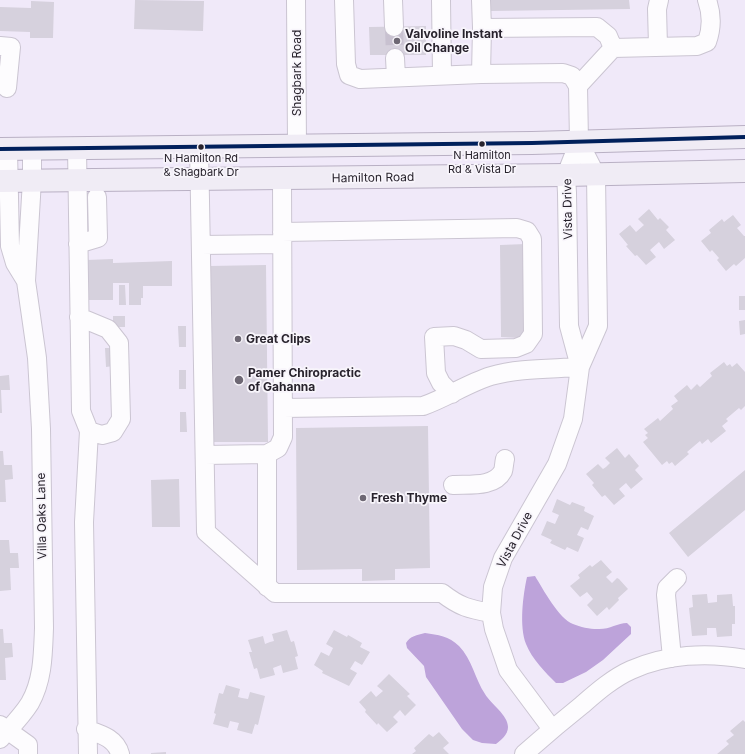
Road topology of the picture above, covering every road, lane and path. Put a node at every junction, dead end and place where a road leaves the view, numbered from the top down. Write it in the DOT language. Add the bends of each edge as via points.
graph roads {
  1 [pos="296,0"];
  2 [pos="344,0"];
  3 [pos="393,0"];
  4 [pos="441,0"];
  5 [pos="481,0"];
  6 [pos="659,0"];
  7 [pos="707,0"];
  8 [pos="394,27"];
  9 [pos="482,28"];
  10 [pos="0,46"];
  11 [pos="658,46"];
  12 [pos="613,48"];
  13 [pos="395,58"];
  14 [pos="481,74"];
  15 [pos="442,75"];
  16 [pos="396,77"];
  17 [pos="578,86"];
  18 [pos="7,88"];
  19 [pos="745,137"];
  20 [pos="579,142"];
  21 [pos="297,145"];
  22 [pos="199,146"];
  23 [pos="32,148"];
  24 [pos="77,148"];
  25 [pos="4,149"];
  26 [pos="745,171"];
  27 [pos="566,175"];
  28 [pos="596,175"];
  29 [pos="199,179"];
  30 [pos="282,179"];
  31 [pos="32,180"];
  32 [pos="4,181"];
  33 [pos="77,181"];
  34 [pos="97,198"];
  35 [pos="282,238"];
  36 [pos="78,244"];
  37 [pos="201,245"];
  38 [pos="26,281"];
  39 [pos="79,317"];
  40 [pos="580,367"];
  41 [pos="452,394"];
  42 [pos="283,408"];
  43 [pos="89,431"];
  44 [pos="267,454"];
  45 [pos="205,455"];
  46 [pos="505,459"];
  47 [pos="453,485"];
  48 [pos="677,578"];
  49 [pos="268,587"];
  50 [pos="491,613"];
  51 [pos="672,658"];
  52 [pos="745,659"];
  53 [pos="552,728"];
  54 [pos="86,729"];
  55 [pos="3,732"];
  56 [pos="28,754"];
  57 [pos="88,754"];
  58 [pos="120,754"];
  59 [pos="524,754"];
  1 -- 21 [label="street, Shagbark Road"];
  2 -- 16 [label="street" via="346,64 349,75 360,79"];
  3 -- 8 [label="street"];
  4 -- 15 [label="street"];
  5 -- 9 [label="street"];
  6 -- 11 [label="street"];
  7 -- 11 [label="street" via="711,32 707,42 697,46"];
  9 -- 12 [label="street" via="597,26 608,36"];
  9 -- 14 [label="street"];
  10 -- 18 [label="street" via="11,47"];
  11 -- 12 [label="street"];
  12 -- 17 [label="street"];
  13 -- 16 [label="street"];
  14 -- 15 [label="street"];
  14 -- 17 [label="street" via="563,73 572,76"];
  15 -- 16 [label="street"];
  17 -- 20 [label="street"];
  19 -- 20 [label="main road"];
  20 -- 21 [label="main road"];
  20 -- 27 [label="street, Vista Drive"];
  20 -- 28 [label="street, Vista Drive"];
  21 -- 22 [label="main road"];
  22 -- 24 [label="main road"];
  22 -- 29 [label="street"];
  23 -- 24 [label="main road"];
  23 -- 25 [label="main road"];
  23 -- 31 [label="street, Villa Oaks Lane"];
  24 -- 33 [label="street"];
  25 -- 32 [label="street, Villa Oaks Lane"];
  26 -- 28 [label="main road, Hamilton Road"];
  27 -- 28 [label="main road, Hamilton Road"];
  27 -- 30 [label="main road, Hamilton Road"];
  27 -- 40 [label="street, Vista Drive" via="569,326"];
  28 -- 40 [label="street, Vista Drive" via="598,326"];
  29 -- 30 [label="main road, Hamilton Road"];
  29 -- 33 [label="main road, Hamilton Road"];
  29 -- 37 [label="street"];
  30 -- 35 [label="street"];
  31 -- 32 [label="main road, Hamilton Road"];
  31 -- 33 [label="main road, Hamilton Road"];
  31 -- 38 [label="street, Villa Oaks Lane"];
  32 -- 38 [label="street, Villa Oaks Lane" via="10,246 15,263"];
  33 -- 36 [label="street"];
  34 -- 36 [label="street" via="98,238"];
  35 -- 37 [label="street"];
  35 -- 41 [label="street" via="517,228 527,231 532,239 533,334 526,344 516,348 481,349 454,336 434,337 436,373 441,383"];
  35 -- 42 [label="street"];
  36 -- 39 [label="street"];
  37 -- 45 [label="street"];
  38 -- 55 [label="street, Villa Oaks Lane" via="37,358 41,429 43,658 39,683 29,704"];
  39 -- 43 [label="street" via="81,411"];
  39 -- 43 [label="street" via="108,329 119,343 121,419 112,432 102,435"];
  40 -- 41 [label="street" via="491,376"];
  40 -- 50 [label="street, Vista Drive" via="573,419 557,464 503,558 493,587"];
  41 -- 42 [label="street" via="423,406"];
  42 -- 44 [label="street" via="283,437 278,448"];
  43 -- 54 [label="street" via="84,522"];
  44 -- 45 [label="street"];
  44 -- 49 [label="street"];
  45 -- 49 [label="street" via="206,532"];
  46 -- 47 [label="street" via="503,471 496,480 482,484"];
  48 -- 51 [label="street" via="667,588 666,596"];
  49 -- 50 [label="street" via="275,593 442,593 455,604"];
  50 -- 53 [label="street, Vista Drive" via="508,670"];
  51 -- 52 [label="street" via="716,655"];
  51 -- 53 [label="street" via="631,670"];
  53 -- 59 [label="street"];
  54 -- 57 [label="street"];
  54 -- 58 [label="street" via="113,741"];
  55 -- 56 [label="street" via="28,745"];
}
